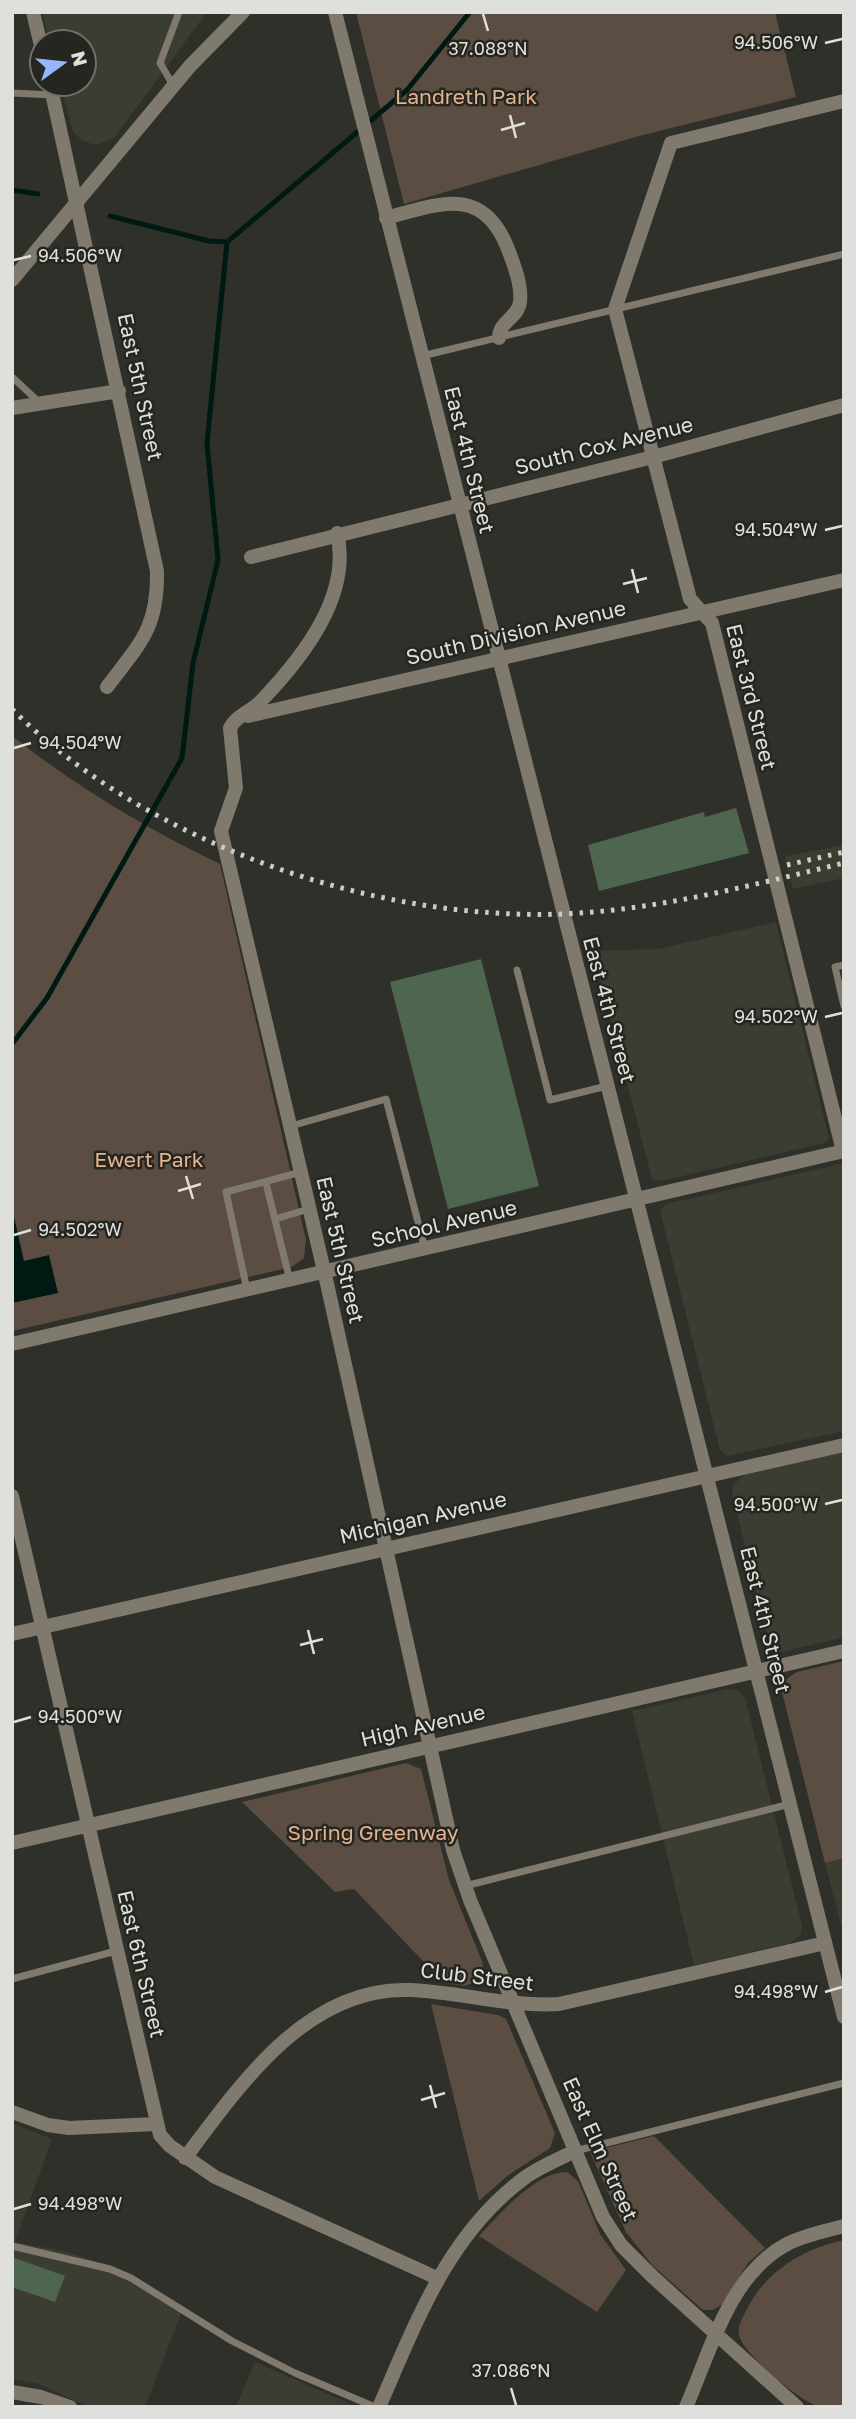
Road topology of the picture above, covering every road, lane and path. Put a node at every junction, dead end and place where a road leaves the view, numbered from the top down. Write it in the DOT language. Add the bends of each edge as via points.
graph roads {
  1 [pos="180,12"];
  2 [pos="243,12"];
  3 [pos="335,12"];
  4 [pos="174,85"];
  5 [pos="53,98"];
  6 [pos="844,101"];
  7 [pos="78,203"];
  8 [pos="386,218"];
  9 [pos="844,254"];
  10 [pos="12,280"];
  11 [pos="615,309"];
  12 [pos="499,338"];
  13 [pos="421,356"];
  14 [pos="12,377"];
  15 [pos="119,391"];
  16 [pos="40,404"];
  17 [pos="844,405"];
  18 [pos="12,408"];
  19 [pos="653,457"];
  20 [pos="458,503"];
  21 [pos="337,533"];
  22 [pos="251,557"];
  23 [pos="844,580"];
  24 [pos="703,612"];
  25 [pos="499,659"];
  26 [pos="107,687"];
  27 [pos="238,718"];
  28 [pos="844,965"];
  29 [pos="517,970"];
  30 [pos="844,1006"];
  31 [pos="607,1086"];
  32 [pos="839,1116"];
  33 [pos="290,1126"];
  34 [pos="843,1151"];
  35 [pos="301,1172"];
  36 [pos="266,1183"];
  37 [pos="637,1200"];
  38 [pos="309,1209"];
  39 [pos="275,1219"];
  40 [pos="425,1249"];
  41 [pos="325,1273"];
  42 [pos="290,1280"];
  43 [pos="247,1292"];
  44 [pos="12,1344"];
  45 [pos="844,1445"];
  46 [pos="706,1474"];
  47 [pos="12,1496"];
  48 [pos="387,1548"];
  49 [pos="43,1627"];
  50 [pos="12,1634"];
  51 [pos="844,1651"];
  52 [pos="756,1671"];
  53 [pos="431,1746"];
  54 [pos="790,1804"];
  55 [pos="87,1825"];
  56 [pos="12,1843"];
  57 [pos="465,1886"];
  58 [pos="825,1944"];
  59 [pos="116,1951"];
  60 [pos="12,1979"];
  61 [pos="514,2004"];
  62 [pos="844,2017"];
  63 [pos="844,2083"];
  64 [pos="12,2112"];
  65 [pos="156,2124"];
  66 [pos="575,2151"];
  67 [pos="185,2158"];
  68 [pos="844,2226"];
  69 [pos="12,2246"];
  70 [pos="437,2278"];
  71 [pos="718,2334"];
  72 [pos="12,2392"];
  73 [pos="70,2407"];
  74 [pos="377,2407"];
  75 [pos="686,2407"];
  76 [pos="797,2407"];
  1 -- 4 [label="lane" via="160,63"];
  2 -- 4 [label="street"];
  3 -- 8 [label="street, East 4th Street"];
  4 -- 7 [label="street"];
  5 -- 7 [label="street, East 5th Street"];
  6 -- 11 [label="street" via="671,142"];
  7 -- 10 [label="street"];
  7 -- 15 [label="street, East 5th Street"];
  8 -- 12 [label="street" via="459,203 481,209 491,218 511,257 519,293 517,309 501,326"];
  8 -- 13 [label="street, East 4th Street"];
  9 -- 11 [label="lane"];
  11 -- 12 [label="lane"];
  11 -- 19 [label="street, East 3rd Street"];
  12 -- 13 [label="lane"];
  13 -- 20 [label="street, East 4th Street"];
  14 -- 16 [label="lane"];
  15 -- 16 [label="street"];
  15 -- 26 [label="street, East 5th Street" via="153,546 158,597 151,626"];
  16 -- 18 [label="street"];
  17 -- 19 [label="street, South Cox Avenue"];
  19 -- 20 [label="street, South Cox Avenue"];
  19 -- 24 [label="street, East 3rd Street" via="690,599"];
  20 -- 21 [label="street, South Cox Avenue"];
  20 -- 25 [label="street, East 4th Street"];
  21 -- 22 [label="street, South Cox Avenue"];
  21 -- 27 [label="street" via="341,573 331,602 269,692"];
  23 -- 24 [label="street, South Division Avenue"];
  24 -- 25 [label="street, South Division Avenue"];
  24 -- 32 [label="street, East 3rd Street" via="712,623"];
  25 -- 27 [label="street, South Division Avenue"];
  25 -- 31 [label="street, East 4th Street"];
  27 -- 33 [label="street, East 5th Street" via="229,732 236,792 223,819 222,840"];
  28 -- 30 [label="lane" via="835,967"];
  29 -- 31 [label="lane" via="550,1100"];
  31 -- 37 [label="street, East 4th Street"];
  32 -- 34 [label="street, East 3rd Street"];
  33 -- 35 [label="street, East 5th Street"];
  33 -- 40 [label="lane" via="386,1099"];
  34 -- 37 [label="street, School Avenue"];
  35 -- 36 [label="lane"];
  35 -- 38 [label="street, East 5th Street"];
  36 -- 39 [label="lane"];
  36 -- 43 [label="lane" via="226,1192"];
  37 -- 40 [label="street, School Avenue"];
  37 -- 46 [label="street, East 4th Street"];
  38 -- 39 [label="lane"];
  38 -- 41 [label="street, East 5th Street"];
  39 -- 42 [label="lane"];
  40 -- 41 [label="street, School Avenue"];
  41 -- 42 [label="street, School Avenue"];
  41 -- 48 [label="street, East 5th Street"];
  42 -- 43 [label="street, School Avenue"];
  43 -- 44 [label="street, School Avenue"];
  45 -- 46 [label="street, Michigan Avenue"];
  46 -- 48 [label="street, Michigan Avenue"];
  46 -- 52 [label="street, East 4th Street"];
  47 -- 49 [label="street, East 6th Street"];
  48 -- 49 [label="street, Michigan Avenue"];
  48 -- 53 [label="street, East 5th Street"];
  49 -- 50 [label="street, Michigan Avenue"];
  49 -- 55 [label="street, East 6th Street"];
  51 -- 52 [label="street, High Avenue"];
  52 -- 53 [label="street, High Avenue"];
  52 -- 54 [label="street, East 4th Street"];
  53 -- 55 [label="street, High Avenue"];
  53 -- 57 [label="street, East 5th Street"];
  54 -- 57 [label="lane"];
  54 -- 58 [label="street, East 4th Street"];
  55 -- 56 [label="street, High Avenue"];
  55 -- 59 [label="street, East 6th Street"];
  57 -- 61 [label="street, East 5th Street"];
  58 -- 61 [label="street, Club Street" via="575,2002"];
  58 -- 62 [label="street, East 4th Street"];
  59 -- 60 [label="lane"];
  59 -- 65 [label="street, East 6th Street"];
  61 -- 66 [label="street, East Elm Street"];
  61 -- 67 [label="street, Club Street" via="395,1990 349,2000 301,2028 270,2054"];
  63 -- 66 [label="lane"];
  64 -- 65 [label="street" via="69,2128"];
  65 -- 67 [label="street, East 6th Street" via="164,2141"];
  66 -- 70 [label="street" via="536,2170 505,2195 470,2232"];
  66 -- 71 [label="street, East Elm Street" via="603,2217 621,2245"];
  67 -- 70 [label="street, East 6th Street" via="215,2177"];
  68 -- 71 [label="street" via="788,2244 762,2262 740,2287"];
  69 -- 74 [label="lane" via="121,2273 232,2341"];
  70 -- 74 [label="street"];
  71 -- 75 [label="street"];
  71 -- 76 [label="street, East Elm Street"];
  72 -- 73 [label="street"];
}
